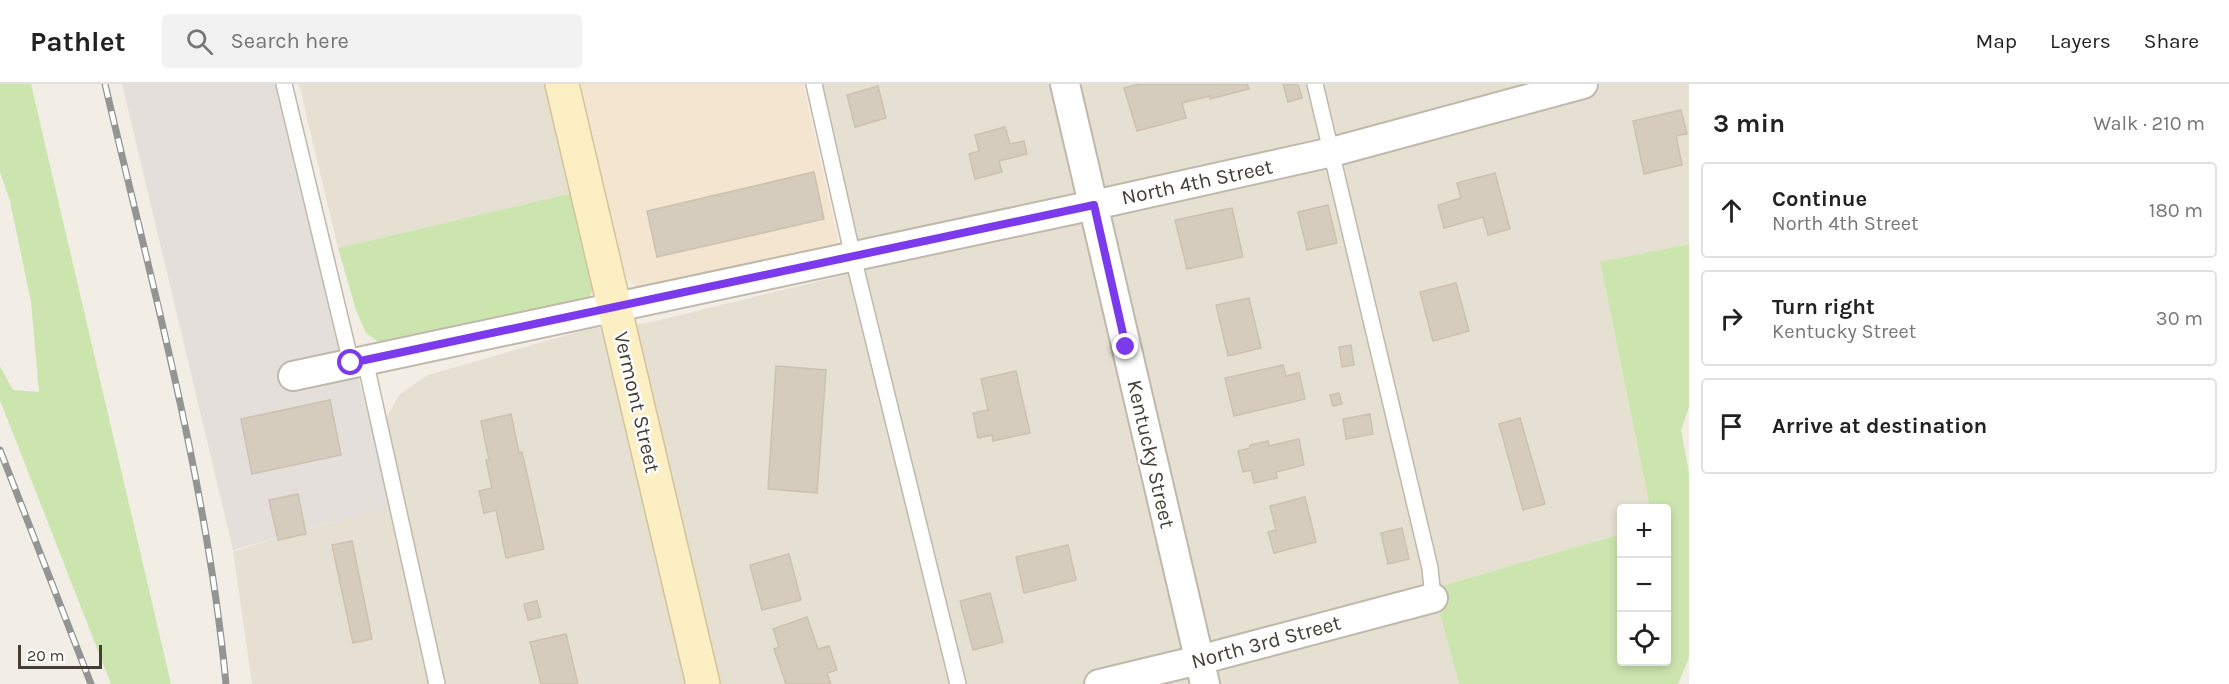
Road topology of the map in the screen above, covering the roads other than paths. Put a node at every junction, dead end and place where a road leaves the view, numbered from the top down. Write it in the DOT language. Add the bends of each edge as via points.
graph roads {
  1 [pos="284,84"];
  2 [pos="562,84"];
  3 [pos="814,84"];
  4 [pos="1065,84"];
  5 [pos="1315,84"];
  6 [pos="1574,85"];
  7 [pos="1332,152"];
  8 [pos="1094,205"];
  9 [pos="853,257"];
  10 [pos="615,307"];
  11 [pos="358,362"];
  12 [pos="293,376"];
  13 [pos="1433,598"];
  14 [pos="1202,672"];
  15 [pos="437,684"];
  16 [pos="703,684"];
  17 [pos="958,684"];
  18 [pos="1099,684"];
  1 -- 11 [label="lane"];
  2 -- 10 [label="street, Vermont Street"];
  3 -- 9 [label="lane"];
  4 -- 8 [label="street, Kentucky Street"];
  5 -- 7 [label="lane"];
  6 -- 7 [label="street, North 4th Street"];
  7 -- 8 [label="street, North 4th Street"];
  7 -- 13 [label="lane" via="1430,568"];
  8 -- 9 [label="street, North 4th Street"];
  8 -- 14 [label="street, Kentucky Street"];
  9 -- 10 [label="street, North 4th Street"];
  9 -- 17 [label="lane"];
  10 -- 11 [label="street, North 4th Street"];
  10 -- 16 [label="street, Vermont Street"];
  11 -- 12 [label="street, North 4th Street"];
  11 -- 15 [label="lane"];
  13 -- 14 [label="street, North 3rd Street"];
  14 -- 18 [label="street, North 3rd Street"];
}
